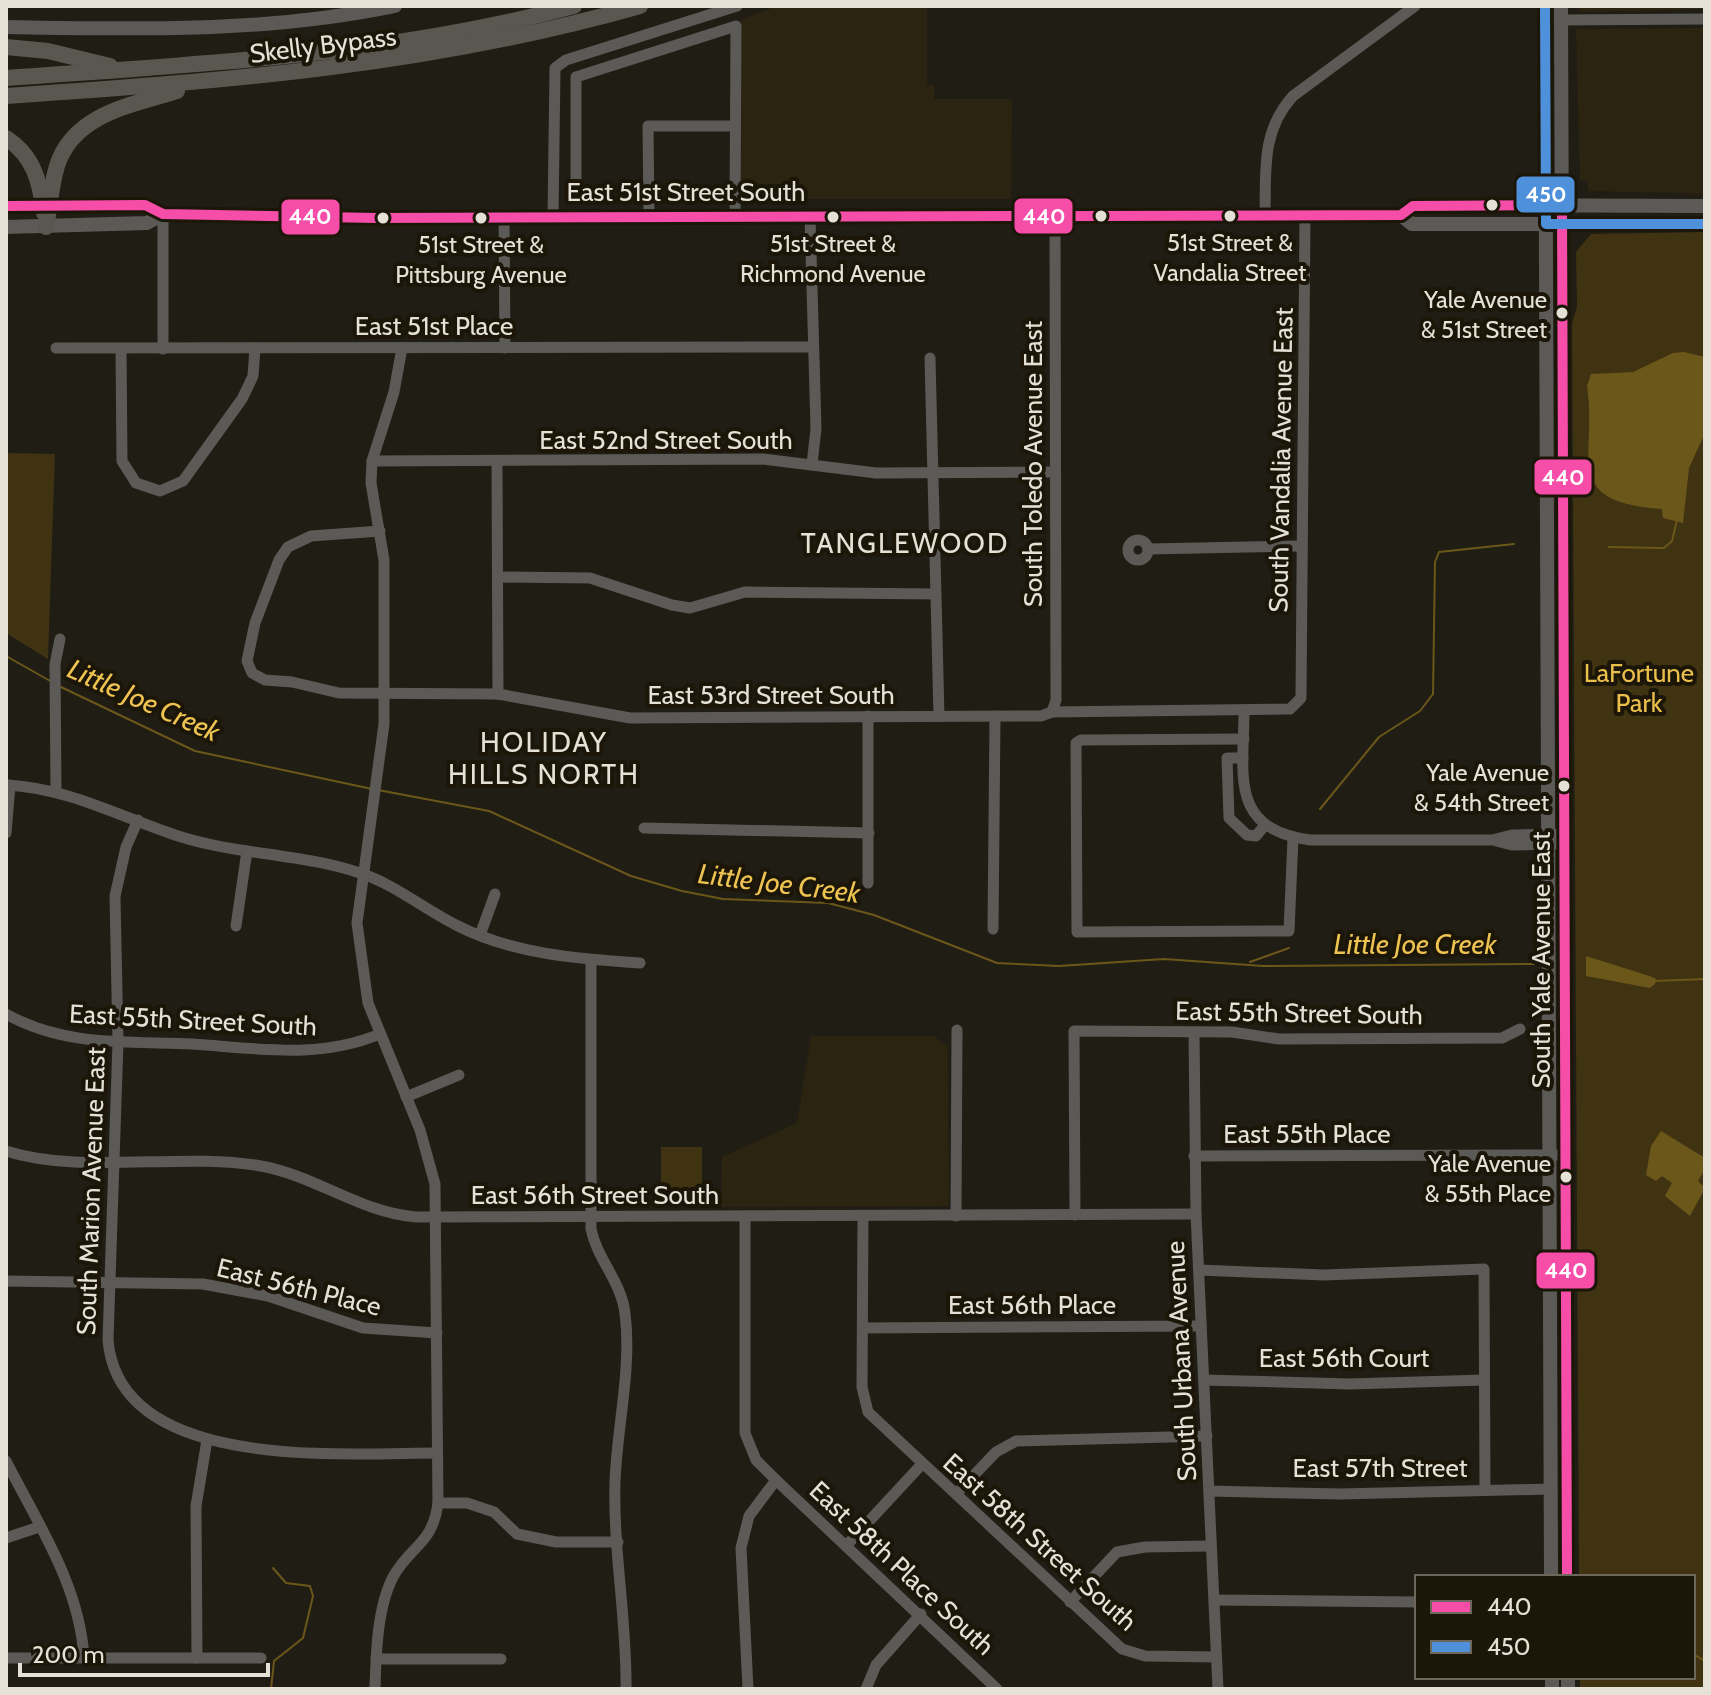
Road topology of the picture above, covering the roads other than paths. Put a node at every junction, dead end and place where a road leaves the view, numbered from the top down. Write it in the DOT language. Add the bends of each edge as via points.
graph roads {
  1 [pos="395,6"];
  2 [pos="574,6"];
  3 [pos="640,6"];
  4 [pos="737,6"];
  5 [pos="1407,8"];
  6 [pos="1546,13"];
  7 [pos="1561,13"];
  8 [pos="1705,19"];
  9 [pos="6,27"];
  10 [pos="621,44"];
  11 [pos="6,47"];
  12 [pos="626,61"];
  13 [pos="127,70"];
  14 [pos="6,78"];
  15 [pos="205,83"];
  16 [pos="6,96"];
  17 [pos="734,126"];
  18 [pos="6,138"];
  19 [pos="553,163"];
  20 [pos="576,163"];
  21 [pos="576,184"];
  22 [pos="1546,205"];
  23 [pos="1562,205"];
  24 [pos="6,206"];
  25 [pos="47,206"];
  26 [pos="1705,206"];
  27 [pos="163,214"];
  28 [pos="1265,215"];
  29 [pos="1305,215"];
  30 [pos="1401,215"];
  31 [pos="504,216"];
  32 [pos="649,216"];
  33 [pos="735,216"];
  34 [pos="810,216"];
  35 [pos="1055,216"];
  36 [pos="553,217"];
  37 [pos="1546,224"];
  38 [pos="1562,224"];
  39 [pos="1705,224"];
  40 [pos="6,227"];
  41 [pos="46,227"];
  42 [pos="812,347"];
  43 [pos="56,348"];
  44 [pos="255,348"];
  45 [pos="402,348"];
  46 [pos="505,348"];
  47 [pos="121,349"];
  48 [pos="163,349"];
  49 [pos="930,358"];
  50 [pos="372,461"];
  51 [pos="497,462"];
  52 [pos="812,464"];
  53 [pos="934,472"];
  54 [pos="1054,472"];
  55 [pos="380,531"];
  56 [pos="1302,546"];
  57 [pos="1148,549"];
  58 [pos="498,577"];
  59 [pos="936,594"];
  60 [pos="60,639"];
  61 [pos="383,693"];
  62 [pos="498,694"];
  63 [pos="1297,706"];
  64 [pos="1244,710"];
  65 [pos="1052,712"];
  66 [pos="868,716"];
  67 [pos="939,716"];
  68 [pos="995,716"];
  69 [pos="1244,739"];
  70 [pos="1243,758"];
  71 [pos="8,785"];
  72 [pos="56,792"];
  73 [pos="138,820"];
  74 [pos="1265,825"];
  75 [pos="644,828"];
  76 [pos="6,833"];
  77 [pos="869,833"];
  78 [pos="1293,838"];
  79 [pos="1549,839"];
  80 [pos="1564,839"];
  81 [pos="247,851"];
  82 [pos="362,873"];
  83 [pos="868,883"];
  84 [pos="495,894"];
  85 [pos="236,926"];
  86 [pos="993,929"];
  87 [pos="480,935"];
  88 [pos="591,960"];
  89 [pos="640,963"];
  90 [pos="6,1014"];
  91 [pos="1520,1029"];
  92 [pos="957,1030"];
  93 [pos="1194,1032"];
  94 [pos="380,1034"];
  95 [pos="118,1042"];
  96 [pos="459,1075"];
  97 [pos="406,1097"];
  98 [pos="6,1151"];
  99 [pos="1550,1155"];
  100 [pos="1565,1155"];
  101 [pos="1194,1156"];
  102 [pos="112,1160"];
  103 [pos="1196,1214"];
  104 [pos="1075,1215"];
  105 [pos="745,1216"];
  106 [pos="863,1216"];
  107 [pos="956,1216"];
  108 [pos="591,1217"];
  109 [pos="437,1218"];
  110 [pos="1199,1270"];
  111 [pos="6,1281"];
  112 [pos="110,1281"];
  113 [pos="1201,1326"];
  114 [pos="863,1328"];
  115 [pos="437,1333"];
  116 [pos="1204,1380"];
  117 [pos="1484,1380"];
  118 [pos="1207,1436"];
  119 [pos="207,1440"];
  120 [pos="437,1453"];
  121 [pos="6,1461"];
  122 [pos="922,1464"];
  123 [pos="776,1480"];
  124 [pos="1485,1489"];
  125 [pos="1551,1489"];
  126 [pos="1209,1491"];
  127 [pos="956,1494"];
  128 [pos="438,1503"];
  129 [pos="39,1527"];
  130 [pos="6,1538"];
  131 [pos="618,1542"];
  132 [pos="846,1546"];
  133 [pos="1210,1546"];
  134 [pos="1551,1575"];
  135 [pos="1567,1575"];
  136 [pos="1214,1600"];
  137 [pos="1070,1602"];
  138 [pos="1415,1602"];
  139 [pos="921,1614"];
  140 [pos="1216,1657"];
  141 [pos="6,1658"];
  142 [pos="84,1658"];
  143 [pos="197,1658"];
  144 [pos="261,1658"];
  145 [pos="376,1659"];
  146 [pos="501,1659"];
  147 [pos="375,1689"];
  148 [pos="626,1689"];
  149 [pos="748,1689"];
  150 [pos="866,1689"];
  151 [pos="997,1689"];
  152 [pos="1218,1689"];
  1 -- 9 [label="main road" via="234,28"];
  2 -- 13 [label="highway, Skelly Bypass" via="362,48"];
  3 -- 15 [label="highway, Skelly Bypass" via="419,57"];
  4 -- 10 [label="street"];
  5 -- 28 [label="street" via="1280,111 1266,149"];
  6 -- 7 [label="main road"];
  6 -- 22 [label="main road, South Yale Avenue East"];
  7 -- 8 [label="street"];
  7 -- 23 [label="main road, South Yale Avenue East"];
  10 -- 12 [label="street"];
  10 -- 19 [label="street" via="555,68"];
  11 -- 13 [label="highway"];
  12 -- 17 [label="street" via="736,26"];
  12 -- 20 [label="street" via="576,77"];
  13 -- 14 [label="highway, Skelly Bypass"];
  15 -- 16 [label="highway, Skelly Bypass"];
  15 -- 25 [label="highway" via="110,112 83,128 57,165"];
  17 -- 32 [label="street" via="648,126"];
  17 -- 33 [label="street"];
  18 -- 25 [label="highway" via="34,168"];
  19 -- 20 [label="street"];
  19 -- 36 [label="street"];
  20 -- 21 [label="street"];
  22 -- 23 [label="main road, East 51st Street South"];
  22 -- 30 [label="main road, East 51st Street South" via="1413,206"];
  22 -- 37 [label="main road, South Yale Avenue East"];
  23 -- 26 [label="main road, East 51st Street South"];
  23 -- 38 [label="main road, South Yale Avenue East"];
  24 -- 25 [label="main road, East 51st Street South"];
  25 -- 27 [label="main road, East 51st Street South" via="145,205"];
  25 -- 41 [label="highway"];
  27 -- 31 [label="main road, East 51st Street South"];
  27 -- 41 [label="main road, East 51st Street South" via="147,223"];
  27 -- 48 [label="street"];
  28 -- 29 [label="main road, East 51st Street South"];
  28 -- 35 [label="main road, East 51st Street South"];
  29 -- 30 [label="main road, East 51st Street South"];
  29 -- 56 [label="street, South Vandalia Avenue East"];
  30 -- 37 [label="main road, East 51st Street South" via="1412,224"];
  31 -- 36 [label="main road, East 51st Street South"];
  31 -- 46 [label="street"];
  32 -- 33 [label="main road, East 51st Street South"];
  32 -- 36 [label="main road, East 51st Street South"];
  33 -- 34 [label="main road, East 51st Street South"];
  34 -- 35 [label="main road, East 51st Street South"];
  34 -- 42 [label="street"];
  35 -- 54 [label="street, South Toledo Avenue East"];
  37 -- 38 [label="main road, East 51st Street South"];
  37 -- 79 [label="main road, South Yale Avenue East"];
  38 -- 39 [label="main road, East 51st Street South"];
  38 -- 80 [label="main road, South Yale Avenue East"];
  40 -- 41 [label="main road, East 51st Street South"];
  42 -- 46 [label="street, East 51st Place"];
  42 -- 52 [label="street"];
  43 -- 47 [label="street, East 51st Place"];
  44 -- 45 [label="street, East 51st Place"];
  44 -- 47 [label="street" via="253,376 242,399 183,481 160,491 136,483 122,461"];
  44 -- 48 [label="street, East 51st Place"];
  45 -- 46 [label="street, East 51st Place"];
  45 -- 50 [label="street"];
  47 -- 48 [label="street, East 51st Place"];
  49 -- 53 [label="street"];
  50 -- 51 [label="street, East 52nd Street South"];
  50 -- 55 [label="street"];
  51 -- 52 [label="street, East 52nd Street South" via="743,459"];
  51 -- 58 [label="street"];
  52 -- 53 [label="street, East 52nd Street South" via="876,473"];
  53 -- 54 [label="street, East 52nd Street South"];
  53 -- 59 [label="street"];
  54 -- 65 [label="street, South Toledo Avenue East"];
  55 -- 61 [label="street"];
  55 -- 61 [label="street, East 53rd Street South" via="298,540 279,560 247,654 250,670 265,680 339,693"];
  56 -- 57 [label="street"];
  56 -- 63 [label="street, South Vandalia Avenue East"];
  58 -- 59 [label="street" via="590,578 690,608 745,592"];
  58 -- 62 [label="street"];
  59 -- 67 [label="street"];
  60 -- 72 [label="street" via="55,664"];
  61 -- 62 [label="street, East 53rd Street South"];
  61 -- 82 [label="street" via="379,768"];
  62 -- 66 [label="street, East 53rd Street South" via="630,718"];
  63 -- 64 [label="street, East 53rd Street South"];
  64 -- 65 [label="street, East 53rd Street South"];
  64 -- 69 [label="street"];
  65 -- 68 [label="street, East 53rd Street South"];
  66 -- 67 [label="street, East 53rd Street South"];
  66 -- 77 [label="street"];
  67 -- 68 [label="street, East 53rd Street South"];
  68 -- 86 [label="street"];
  69 -- 70 [label="street"];
  69 -- 78 [label="street" via="1076,743 1077,932 1289,931"];
  70 -- 74 [label="street" via="1243,792"];
  70 -- 74 [label="street" via="1227,758 1229,818 1247,835 1256,836"];
  71 -- 72 [label="street"];
  71 -- 76 [label="street"];
  72 -- 73 [label="street"];
  73 -- 81 [label="street" via="202,843"];
  73 -- 95 [label="street, South Marion Avenue East" via="115,896"];
  74 -- 78 [label="street"];
  75 -- 77 [label="street"];
  77 -- 83 [label="street"];
  78 -- 79 [label="street"];
  79 -- 80 [label="street"];
  79 -- 99 [label="main road, South Yale Avenue East"];
  80 -- 100 [label="main road, South Yale Avenue East"];
  81 -- 82 [label="street"];
  81 -- 85 [label="street"];
  82 -- 87 [label="street"];
  82 -- 94 [label="street" via="358,952"];
  84 -- 87 [label="street"];
  87 -- 88 [label="street" via="518,948"];
  88 -- 89 [label="street"];
  88 -- 108 [label="street"];
  90 -- 95 [label="street, East 55th Street South" via="59,1036"];
  91 -- 93 [label="street, East 55th Street South" via="1502,1038 1279,1039"];
  92 -- 107 [label="street"];
  93 -- 101 [label="street, South Urbana Avenue"];
  93 -- 104 [label="street, East 55th Street South" via="1074,1031"];
  94 -- 95 [label="street, East 55th Street South" via="341,1047 293,1052"];
  94 -- 97 [label="street"];
  95 -- 102 [label="street, South Marion Avenue East"];
  96 -- 97 [label="street"];
  97 -- 109 [label="street" via="432,1170"];
  98 -- 102 [label="street, East 56th Street South" via="38,1158"];
  99 -- 100 [label="street, East 55th Place"];
  99 -- 101 [label="street, East 55th Place"];
  99 -- 125 [label="main road, South Yale Avenue East"];
  100 -- 135 [label="main road, South Yale Avenue East"];
  101 -- 103 [label="street, South Urbana Avenue"];
  102 -- 109 [label="street, East 56th Street South" via="264,1167 376,1211"];
  102 -- 112 [label="street, South Marion Avenue East"];
  103 -- 104 [label="street, East 56th Street South"];
  103 -- 110 [label="street, South Urbana Avenue"];
  104 -- 107 [label="street, East 56th Street South"];
  105 -- 106 [label="street, East 56th Street South"];
  105 -- 108 [label="street, East 56th Street South"];
  105 -- 123 [label="street, East 58th Place South" via="745,1433 756,1460"];
  106 -- 107 [label="street, East 56th Street South"];
  106 -- 114 [label="street"];
  108 -- 109 [label="street, East 56th Street South"];
  108 -- 131 [label="street" via="594,1240 625,1314 625,1383 615,1483"];
  109 -- 115 [label="street"];
  110 -- 113 [label="street, South Urbana Avenue"];
  110 -- 117 [label="street" via="1324,1275 1484,1269"];
  111 -- 112 [label="street, East 56th Place"];
  112 -- 115 [label="street, East 56th Place" via="225,1287 363,1328"];
  112 -- 119 [label="street, South Marion Avenue East" via="108,1350 116,1378 141,1405"];
  113 -- 114 [label="street, East 56th Place"];
  113 -- 116 [label="street, South Urbana Avenue"];
  114 -- 122 [label="street, East 58th Street South" via="864,1400 878,1424"];
  115 -- 120 [label="street"];
  116 -- 117 [label="street, East 56th Court"];
  116 -- 118 [label="street, South Urbana Avenue"];
  117 -- 124 [label="street"];
  118 -- 126 [label="street, South Urbana Avenue"];
  118 -- 127 [label="street" via="1016,1441 996,1452"];
  119 -- 120 [label="street" via="269,1452"];
  119 -- 143 [label="street" via="196,1506"];
  120 -- 128 [label="street"];
  121 -- 129 [label="street"];
  122 -- 127 [label="street, East 58th Street South"];
  122 -- 132 [label="street"];
  123 -- 132 [label="street, East 58th Place South"];
  123 -- 149 [label="street" via="749,1516 741,1548"];
  124 -- 125 [label="street, East 57th Street"];
  124 -- 126 [label="street, East 57th Street"];
  125 -- 134 [label="main road, South Yale Avenue East"];
  126 -- 133 [label="street, South Urbana Avenue"];
  127 -- 137 [label="street, East 58th Street South"];
  128 -- 131 [label="street" via="467,1503 494,1512 517,1534 556,1542"];
  128 -- 145 [label="street" via="429,1535 391,1580"];
  129 -- 130 [label="street"];
  129 -- 142 [label="street" via="77,1605"];
  131 -- 148 [label="street"];
  132 -- 139 [label="street, East 58th Place South"];
  133 -- 136 [label="street, South Urbana Avenue"];
  133 -- 137 [label="street" via="1117,1552"];
  136 -- 138 [label="street"];
  136 -- 140 [label="street, South Urbana Avenue"];
  137 -- 140 [label="street, East 58th Street South" via="1110,1640 1133,1653"];
  139 -- 150 [label="street" via="876,1665"];
  139 -- 151 [label="street, East 58th Place South"];
  140 -- 152 [label="street, South Urbana Avenue"];
  141 -- 142 [label="street"];
  142 -- 143 [label="street"];
  143 -- 144 [label="street"];
  145 -- 146 [label="street"];
  145 -- 147 [label="street"];
}
